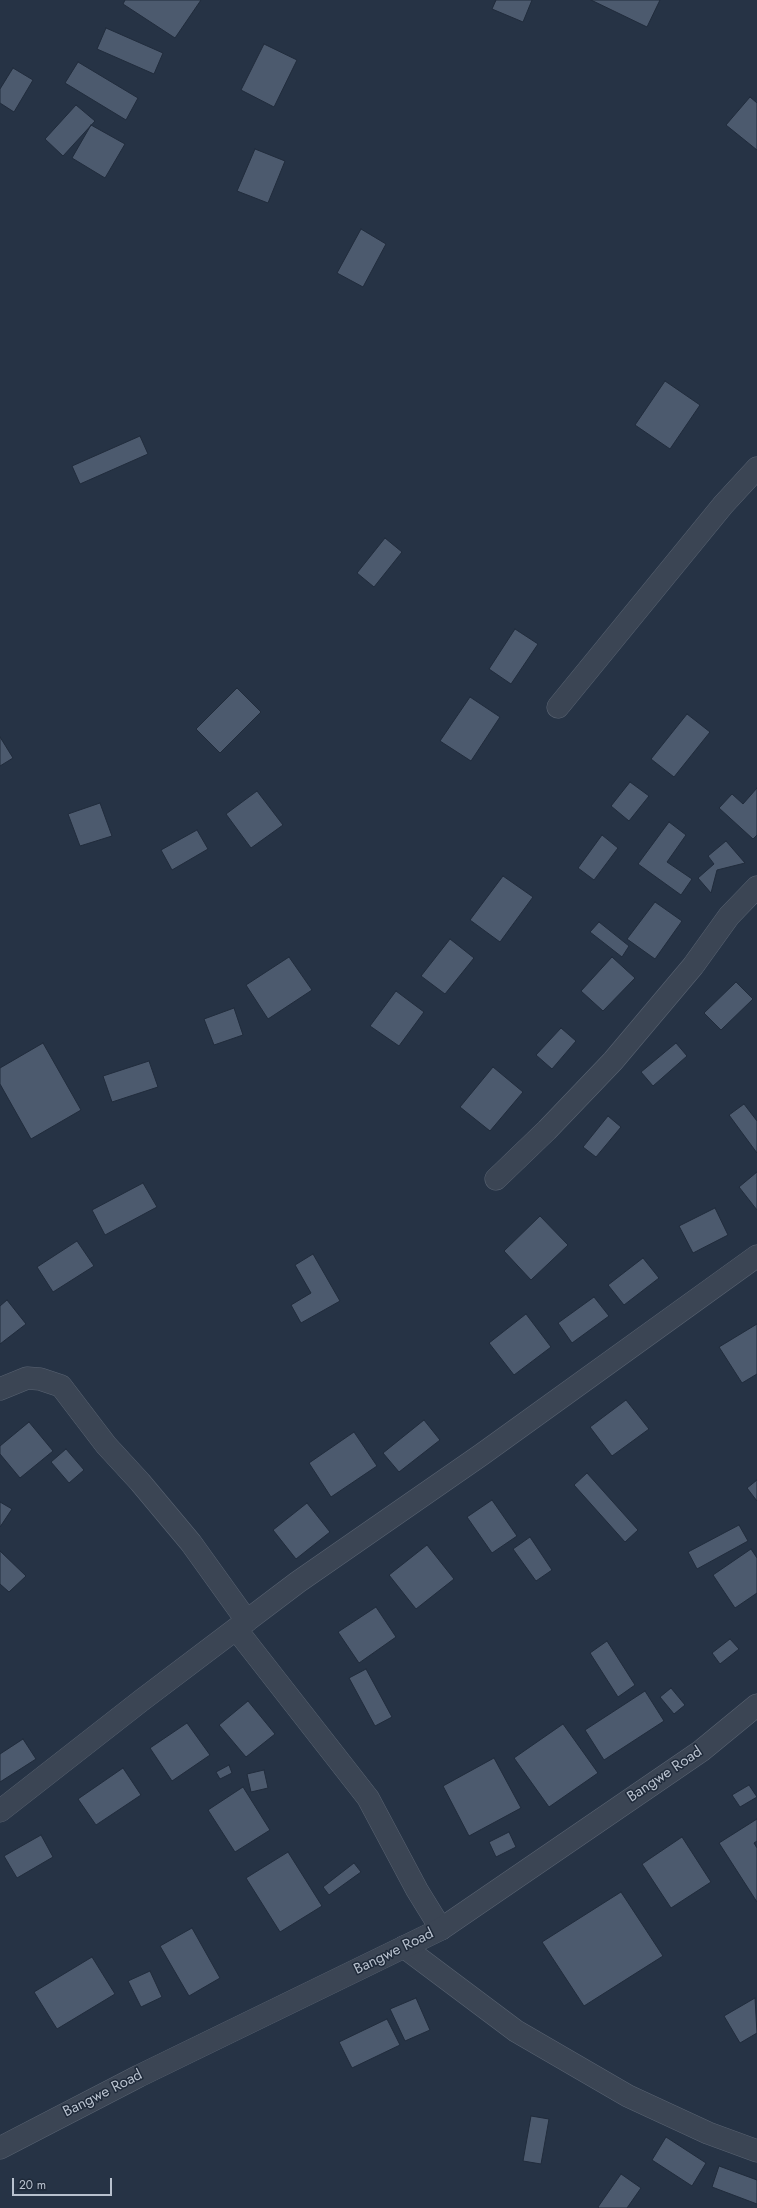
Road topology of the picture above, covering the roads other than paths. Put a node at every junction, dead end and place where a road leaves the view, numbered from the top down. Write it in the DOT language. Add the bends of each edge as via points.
graph roads {
  1 [pos="757,468"];
  2 [pos="558,707"];
  3 [pos="757,887"];
  4 [pos="496,1179"];
  5 [pos="757,1256"];
  6 [pos="0,1389"];
  7 [pos="242,1625"];
  8 [pos="757,1705"];
  9 [pos="0,1811"];
  10 [pos="441,1929"];
  11 [pos="404,1947"];
  12 [pos="0,2148"];
  13 [pos="757,2151"];
  1 -- 2 [label="street" via="723,505"];
  3 -- 4 [label="street" via="729,916 693,966 613,1060 547,1130"];
  5 -- 7 [label="street"];
  6 -- 7 [label="street" via="27,1378 40,1379 61,1386 106,1445 191,1543"];
  7 -- 9 [label="street"];
  7 -- 10 [label="street" via="368,1798"];
  8 -- 10 [label="street, Bangwe Road" via="701,1751"];
  10 -- 11 [label="street, Bangwe Road"];
  11 -- 12 [label="street, Bangwe Road" via="139,2076"];
  11 -- 13 [label="street" via="522,2035 628,2096 708,2133"];
}
